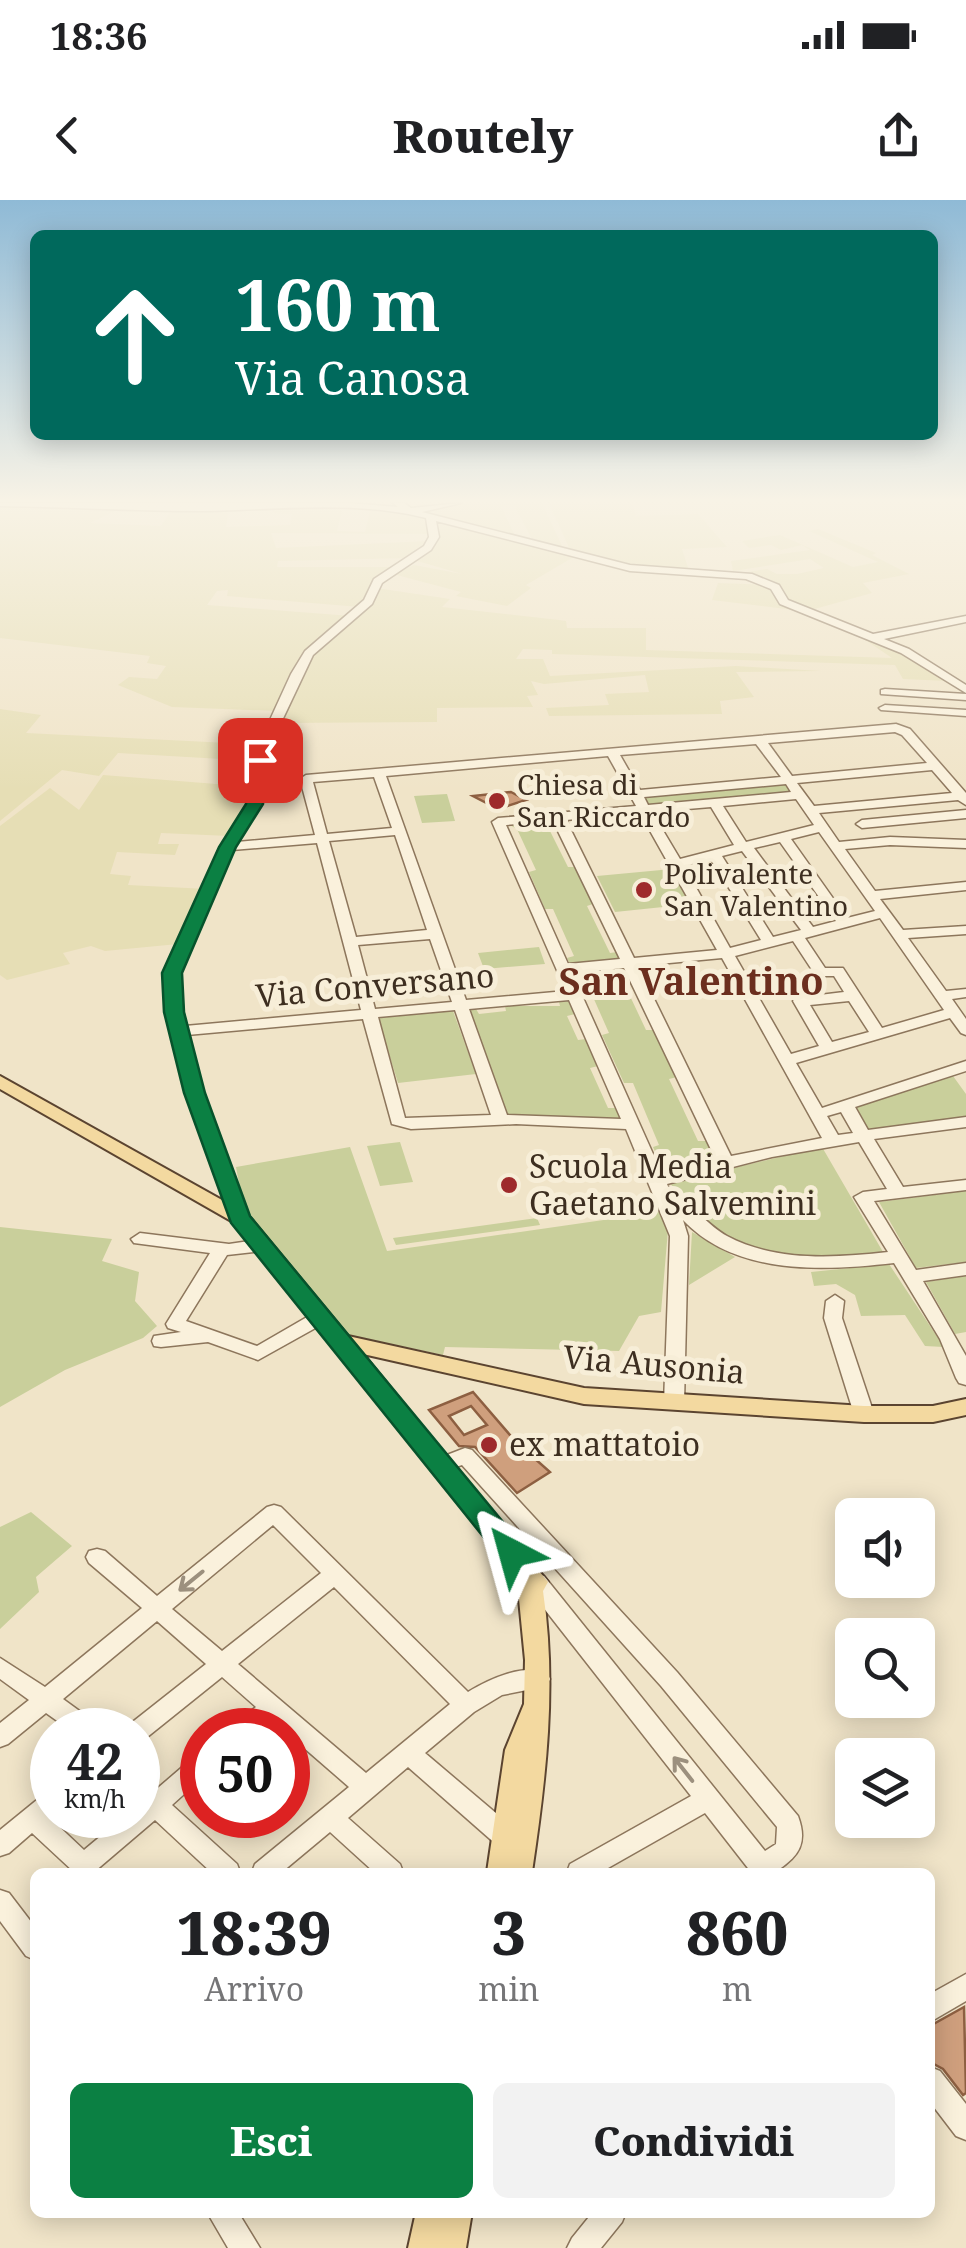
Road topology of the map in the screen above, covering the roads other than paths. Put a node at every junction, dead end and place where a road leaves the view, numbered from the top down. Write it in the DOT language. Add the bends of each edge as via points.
graph roads {
  1 [pos="370,599"];
  2 [pos="782,599"];
  3 [pos="966,619"];
  4 [pos="874,637"];
  5 [pos="885,692"];
  6 [pos="966,693"];
  7 [pos="885,708"];
  8 [pos="966,713"];
  9 [pos="759,739"];
  10 [pos="612,752"];
  11 [pos="936,766"];
  12 [pos="379,772"];
  13 [pos="788,780"];
  14 [pos="637,794"];
  15 [pos="799,795"];
  16 [pos="964,798"];
  17 [pos="715,803"];
  18 [pos="646,810"];
  19 [pos="810,810"];
  20 [pos="966,814"];
  21 [pos="558,817"];
  22 [pos="862,824"];
  23 [pos="822,827"];
  24 [pos="399,831"];
  25 [pos="783,837"];
  26 [pos="321,840"];
  27 [pos="966,844"];
  28 [pos="836,846"];
  29 [pos="228,847"];
  30 [pos="744,847"];
  31 [pos="714,854"];
  32 [pos="677,864"];
  33 [pos="966,886"];
  34 [pos="871,896"];
  35 [pos="883,913"];
  36 [pos="844,924"];
  37 [pos="966,930"];
  38 [pos="436,934"];
  39 [pos="804,934"];
  40 [pos="898,935"];
  41 [pos="349,942"];
  42 [pos="770,943"];
  43 [pos="730,954"];
  44 [pos="630,963"];
  45 [pos="564,970"];
  46 [pos="966,993"];
  47 [pos="576,995"];
  48 [pos="853,996"];
  49 [pos="942,996"];
  50 [pos="460,1006"];
  51 [pos="953,1012"];
  52 [pos="368,1014"];
  53 [pos="966,1030"];
  54 [pos="179,1031"];
  55 [pos="876,1031"];
  56 [pos="827,1046"];
  57 [pos="788,1060"];
  58 [pos="963,1071"];
  59 [pos="0,1081"];
  60 [pos="845,1105"];
  61 [pos="818,1114"];
  62 [pos="500,1119"];
  63 [pos="966,1122"];
  64 [pos="634,1125"];
  65 [pos="863,1135"];
  66 [pos="832,1140"];
  67 [pos="725,1161"];
  68 [pos="658,1181"];
  69 [pos="966,1184"];
  70 [pos="898,1193"];
  71 [pos="240,1218"];
  72 [pos="140,1239"];
  73 [pos="262,1244"];
  74 [pos="222,1250"];
  75 [pos="898,1257"];
  76 [pos="966,1269"];
  77 [pos="910,1277"];
  78 [pos="835,1301"];
  79 [pos="321,1317"];
  80 [pos="210,1335"];
  81 [pos="161,1341"];
  82 [pos="341,1342"];
  83 [pos="966,1378"];
  84 [pos="674,1403"];
  85 [pos="966,1407"];
  86 [pos="864,1414"];
  87 [pos="442,1465"];
  88 [pos="97,1557"];
  89 [pos="335,1574"];
  90 [pos="536,1582"];
  91 [pos="160,1607"];
  92 [pos="222,1661"];
  93 [pos="0,1667"];
  94 [pos="538,1688"];
  95 [pos="46,1700"];
  96 [pos="466,1705"];
  97 [pos="273,1706"];
  98 [pos="57,1708"];
  99 [pos="271,1708"];
  100 [pos="160,1713"];
  101 [pos="0,1738"];
  102 [pos="408,1754"];
  103 [pos="180,1782"];
  104 [pos="367,1788"];
  105 [pos="160,1799"];
  106 [pos="708,1799"];
  107 [pos="160,1810"];
  108 [pos="330,1818"];
  109 [pos="30,1821"];
  110 [pos="54,1838"];
  111 [pos="116,1838"];
  112 [pos="507,1838"];
  113 [pos="0,1846"];
  114 [pos="224,1868"];
  115 [pos="269,1868"];
  116 [pos="386,1868"];
  117 [pos="501,1868"];
  118 [pos="519,1868"];
  119 [pos="586,1868"];
  120 [pos="762,1868"];
  121 [pos="766,1868"];
  122 [pos="0,1901"];
  123 [pos="30,1941"];
  124 [pos="966,1986"];
  125 [pos="935,2006"];
  126 [pos="935,2086"];
  127 [pos="966,2126"];
  128 [pos="225,2218"];
  129 [pos="432,2218"];
  130 [pos="455,2218"];
  131 [pos="607,2218"];
  132 [pos="245,2248"];
  133 [pos="426,2248"];
  134 [pos="449,2248"];
  135 [pos="582,2248"];
  1 -- 29 [label="street" via="309,654 264,746 254,804"];
  2 -- 4 [label="street"];
  3 -- 4 [label="street"];
  4 -- 6 [label="street"];
  5 -- 6 [label="street"];
  7 -- 8 [label="street"];
  9 -- 10 [label="street"];
  9 -- 11 [label="street" via="901,728"];
  9 -- 13 [label="street"];
  10 -- 12 [label="street"];
  10 -- 14 [label="street"];
  11 -- 13 [label="street"];
  11 -- 16 [label="street"];
  12 -- 24 [label="street"];
  12 -- 26 [label="street" via="305,782"];
  13 -- 14 [label="street"];
  13 -- 15 [label="street"];
  14 -- 18 [label="street"];
  15 -- 17 [label="street"];
  15 -- 19 [label="street"];
  16 -- 19 [label="street"];
  17 -- 18 [label="street"];
  17 -- 30 [label="street"];
  18 -- 21 [label="street"];
  18 -- 32 [label="street"];
  19 -- 23 [label="street"];
  20 -- 22 [label="street"];
  21 -- 44 [label="street"];
  21 -- 45 [label="street" via="498,822"];
  23 -- 25 [label="street"];
  23 -- 28 [label="street"];
  24 -- 26 [label="street"];
  24 -- 38 [label="street"];
  25 -- 30 [label="street"];
  25 -- 36 [label="street"];
  26 -- 29 [label="street"];
  26 -- 41 [label="street"];
  27 -- 28 [label="street"];
  28 -- 34 [label="street"];
  29 -- 54 [label="street" via="172,973"];
  30 -- 31 [label="street"];
  30 -- 39 [label="street"];
  31 -- 32 [label="street"];
  31 -- 42 [label="street"];
  32 -- 43 [label="street"];
  33 -- 34 [label="street"];
  34 -- 35 [label="street"];
  35 -- 36 [label="street"];
  35 -- 40 [label="street"];
  36 -- 39 [label="street"];
  37 -- 40 [label="street"];
  38 -- 41 [label="street"];
  38 -- 50 [label="street"];
  39 -- 42 [label="street"];
  39 -- 48 [label="street" via="821,972 838,971"];
  40 -- 49 [label="street"];
  41 -- 52 [label="street"];
  42 -- 43 [label="street"];
  43 -- 44 [label="street"];
  43 -- 57 [label="street"];
  44 -- 45 [label="street"];
  44 -- 67 [label="street"];
  45 -- 47 [label="street"];
  46 -- 49 [label="street"];
  47 -- 50 [label="street, Via Conversano"];
  47 -- 64 [label="street"];
  48 -- 55 [label="street"];
  48 -- 56 [label="street" via="800,1001"];
  49 -- 51 [label="street"];
  50 -- 52 [label="street, Via Conversano"];
  50 -- 62 [label="street"];
  51 -- 53 [label="street"];
  51 -- 55 [label="street"];
  52 -- 54 [label="street, Via Conversano"];
  52 -- 62 [label="street" via="398,1121"];
  54 -- 71 [label="street"];
  55 -- 56 [label="street"];
  56 -- 57 [label="street"];
  57 -- 61 [label="street"];
  58 -- 60 [label="street"];
  59 -- 71 [label="main road"];
  60 -- 61 [label="street"];
  60 -- 65 [label="street"];
  61 -- 66 [label="street"];
  62 -- 64 [label="street"];
  63 -- 65 [label="street"];
  64 -- 68 [label="street"];
  65 -- 66 [label="street"];
  65 -- 70 [label="street"];
  66 -- 67 [label="street"];
  67 -- 68 [label="street"];
  68 -- 75 [label="street" via="699,1229 740,1250 811,1263"];
  68 -- 84 [label="street" via="679,1236"];
  69 -- 70 [label="street"];
  70 -- 75 [label="street" via="863,1197"];
  71 -- 73 [label="main road"];
  72 -- 74 [label="street"];
  73 -- 74 [label="street"];
  73 -- 79 [label="main road"];
  74 -- 80 [label="street" via="176,1324"];
  75 -- 77 [label="street"];
  76 -- 77 [label="street"];
  77 -- 83 [label="street"];
  78 -- 86 [label="street" via="834,1318"];
  79 -- 80 [label="street" via="258,1354"];
  79 -- 82 [label="main road"];
  80 -- 81 [label="street"];
  82 -- 84 [label="main road, Via Ausonia" via="584,1396"];
  82 -- 87 [label="main road"];
  84 -- 86 [label="main road, Via Ausonia"];
  85 -- 86 [label="main road, Via Ausonia"];
  87 -- 90 [label="main road"];
  87 -- 121 [label="street" via="465,1455 669,1678 789,1824 788,1850"];
  88 -- 91 [label="street"];
  89 -- 91 [label="street, one-way" via="274,1513"];
  89 -- 92 [label="street"];
  89 -- 96 [label="street"];
  90 -- 94 [label="main road" via="530,1589"];
  106 -- 90 [label="street, one-way"];
  91 -- 92 [label="street"];
  91 -- 95 [label="street"];
  92 -- 97 [label="street"];
  92 -- 100 [label="street"];
  93 -- 95 [label="street"];
  94 -- 96 [label="street" via="497,1686"];
  94 -- 112 [label="main road" via="518,1750"];
  94 -- 118 [label="main road" via="538,1745"];
  95 -- 98 [label="street"];
  95 -- 101 [label="street"];
  96 -- 102 [label="street"];
  97 -- 99 [label="street"];
  97 -- 104 [label="street"];
  102 -- 104 [label="street"];
  102 -- 112 [label="street"];
  103 -- 105 [label="street"];
  104 -- 108 [label="street"];
  106 -- 119 [label="street"];
  106 -- 120 [label="street"];
  107 -- 114 [label="street"];
  108 -- 115 [label="street"];
  108 -- 116 [label="street"];
  109 -- 113 [label="street"];
  110 -- 111 [label="street" via="84,1866"];
  112 -- 117 [label="main road"];
  122 -- 123 [label="street"];
  124 -- 125 [label="street"];
  126 -- 127 [label="street"];
  128 -- 132 [label="street"];
  129 -- 133 [label="main road"];
  130 -- 134 [label="main road"];
  131 -- 135 [label="street"];
}
